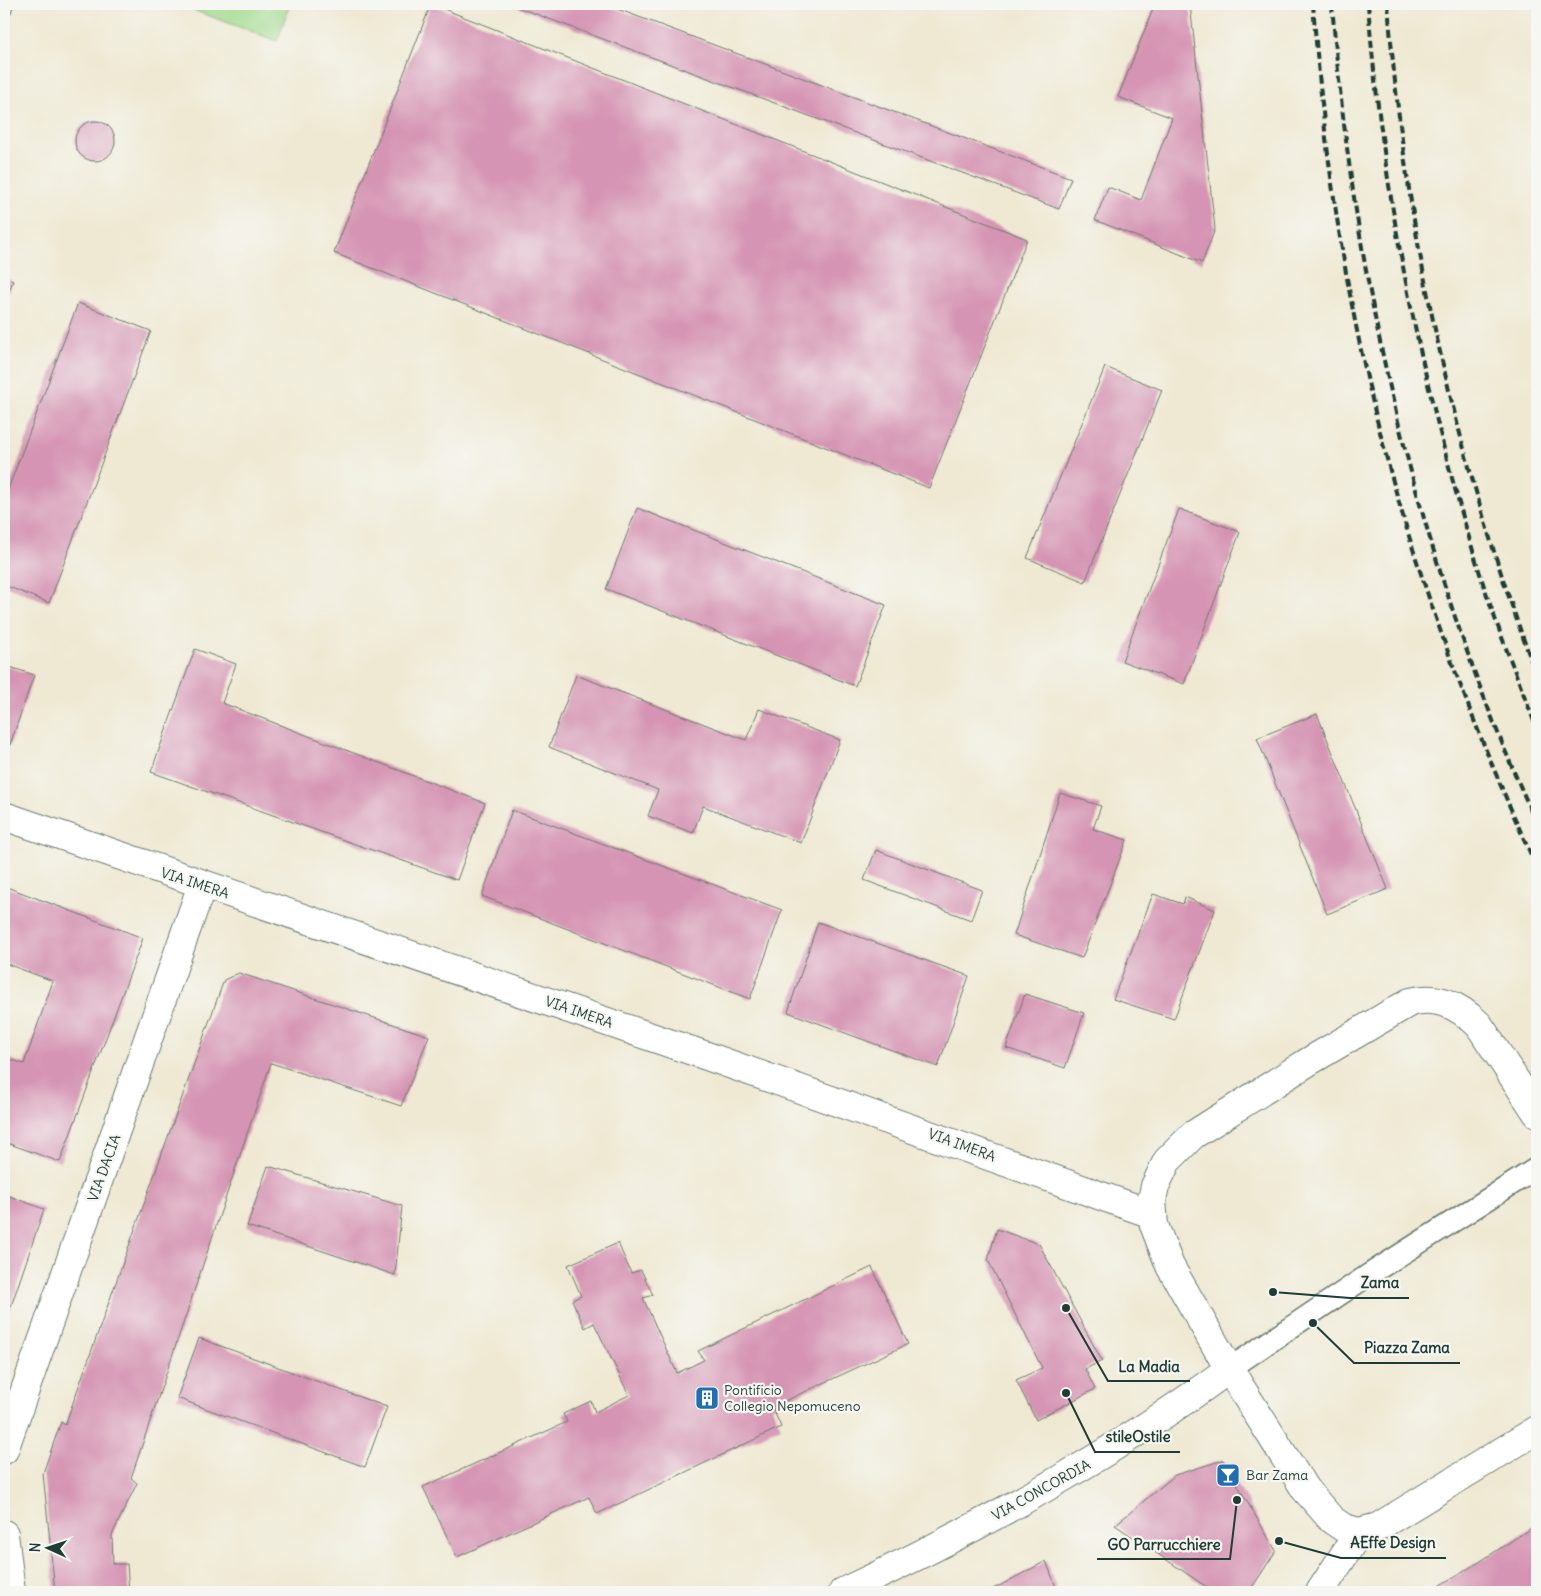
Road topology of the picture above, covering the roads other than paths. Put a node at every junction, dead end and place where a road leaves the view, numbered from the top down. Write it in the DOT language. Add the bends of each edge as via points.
graph roads {
  1 [pos="4,816"];
  2 [pos="202,885"];
  3 [pos="1537,1113"];
  4 [pos="1537,1168"];
  5 [pos="1152,1214"];
  6 [pos="1228,1370"];
  7 [pos="1537,1430"];
  8 [pos="4,1450"];
  9 [pos="1359,1532"];
  10 [pos="4,1534"];
  11 [pos="11,1592"];
  12 [pos="842,1592"];
  13 [pos="1320,1592"];
  1 -- 2 [label="street, VIA IMERA"];
  2 -- 5 [label="street, VIA IMERA" via="704,1055"];
  2 -- 8 [label="street, VIA DACIA"];
  3 -- 5 [label="street" via="1478,1025 1467,1014 1444,1000 1420,999 1316,1057 1193,1135 1167,1161 1160,1174 1155,1186"];
  4 -- 6 [label="lane" via="1370,1274"];
  5 -- 6 [label="street" via="1161,1248"];
  6 -- 9 [label="street" via="1279,1451 1319,1506 1344,1528"];
  6 -- 12 [label="street, VIA CONCORDIA" via="1064,1479 920,1556"];
  7 -- 9 [label="street" via="1386,1523"];
  9 -- 13 [label="street"];
  10 -- 11 [label="street"];
}
